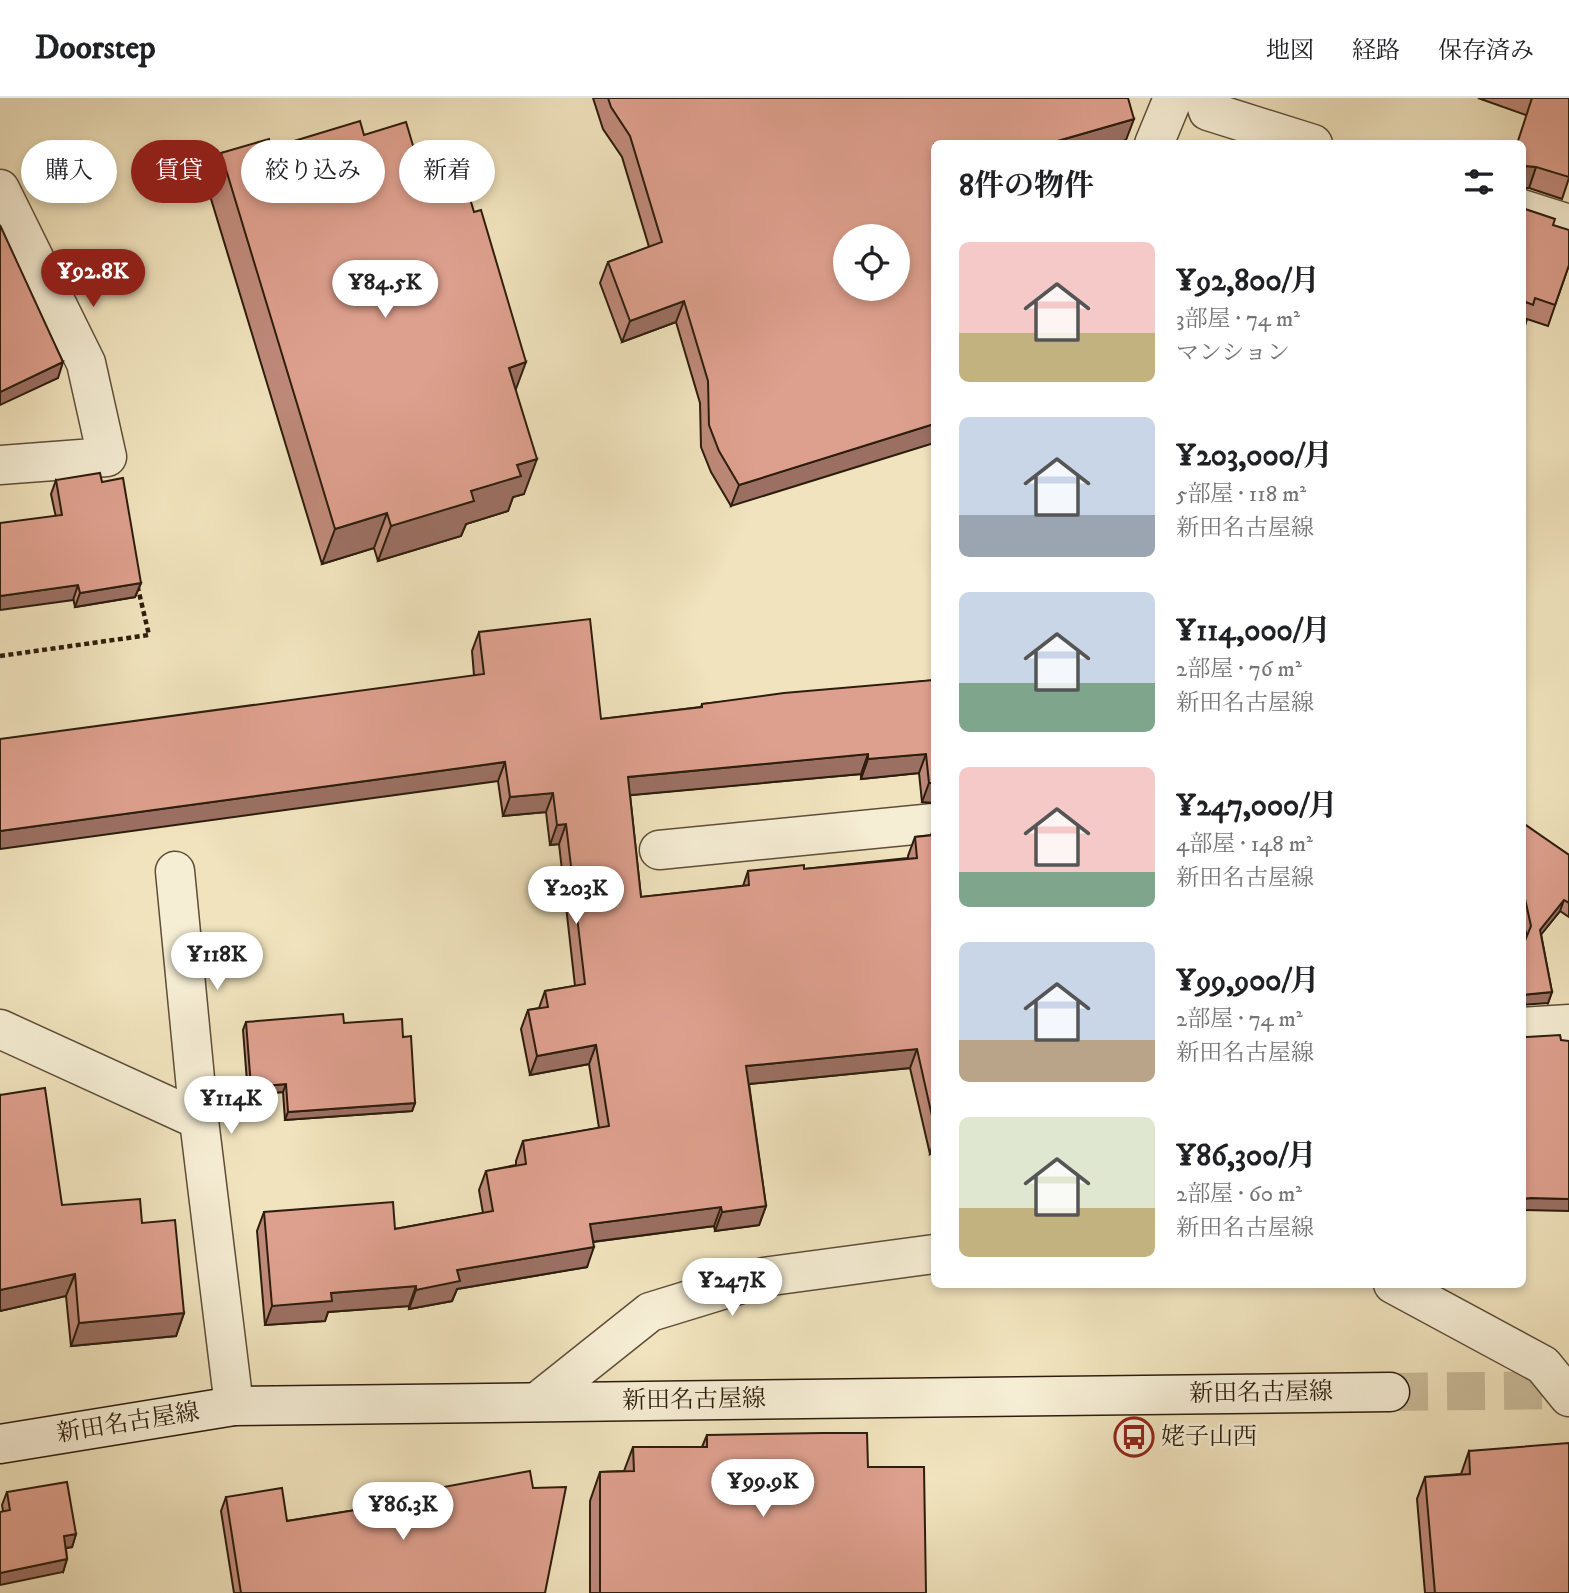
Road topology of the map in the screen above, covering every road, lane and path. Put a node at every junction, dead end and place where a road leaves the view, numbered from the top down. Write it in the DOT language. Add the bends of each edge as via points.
graph roads {
  1 [pos="1173,98"];
  2 [pos="1204,98"];
  3 [pos="1156,140"];
  4 [pos="1300,140"];
  5 [pos="0,189"];
  6 [pos="1526,210"];
  7 [pos="1569,224"];
  8 [pos="0,466"];
  9 [pos="134,571"];
  10 [pos="0,656"];
  11 [pos="931,823"];
  12 [pos="659,850"];
  13 [pos="175,871"];
  14 [pos="1569,1024"];
  15 [pos="1526,1027"];
  16 [pos="0,1028"];
  17 [pos="199,1120"];
  18 [pos="931,1254"];
  19 [pos="1400,1288"];
  20 [pos="1391,1392"];
  21 [pos="1569,1397"];
  22 [pos="537,1402"];
  23 [pos="234,1406"];
  24 [pos="0,1444"];
  1 -- 3 [label="street"];
  2 -- 4 [label="street" via="1209,111"];
  5 -- 8 [label="street" via="86,363 107,457"];
  6 -- 7 [label="street"];
  9 -- 10 [label="path" via="149,635"];
  11 -- 12 [label="street"];
  13 -- 17 [label="street"];
  14 -- 15 [label="street"];
  16 -- 17 [label="street"];
  17 -- 23 [label="street"];
  18 -- 22 [label="street" via="764,1277 650,1312"];
  19 -- 21 [label="street" via="1543,1365"];
  20 -- 22 [label="street, 新田名古屋線"];
  22 -- 23 [label="street, 新田名古屋線"];
  23 -- 24 [label="street, 新田名古屋線"];
}
